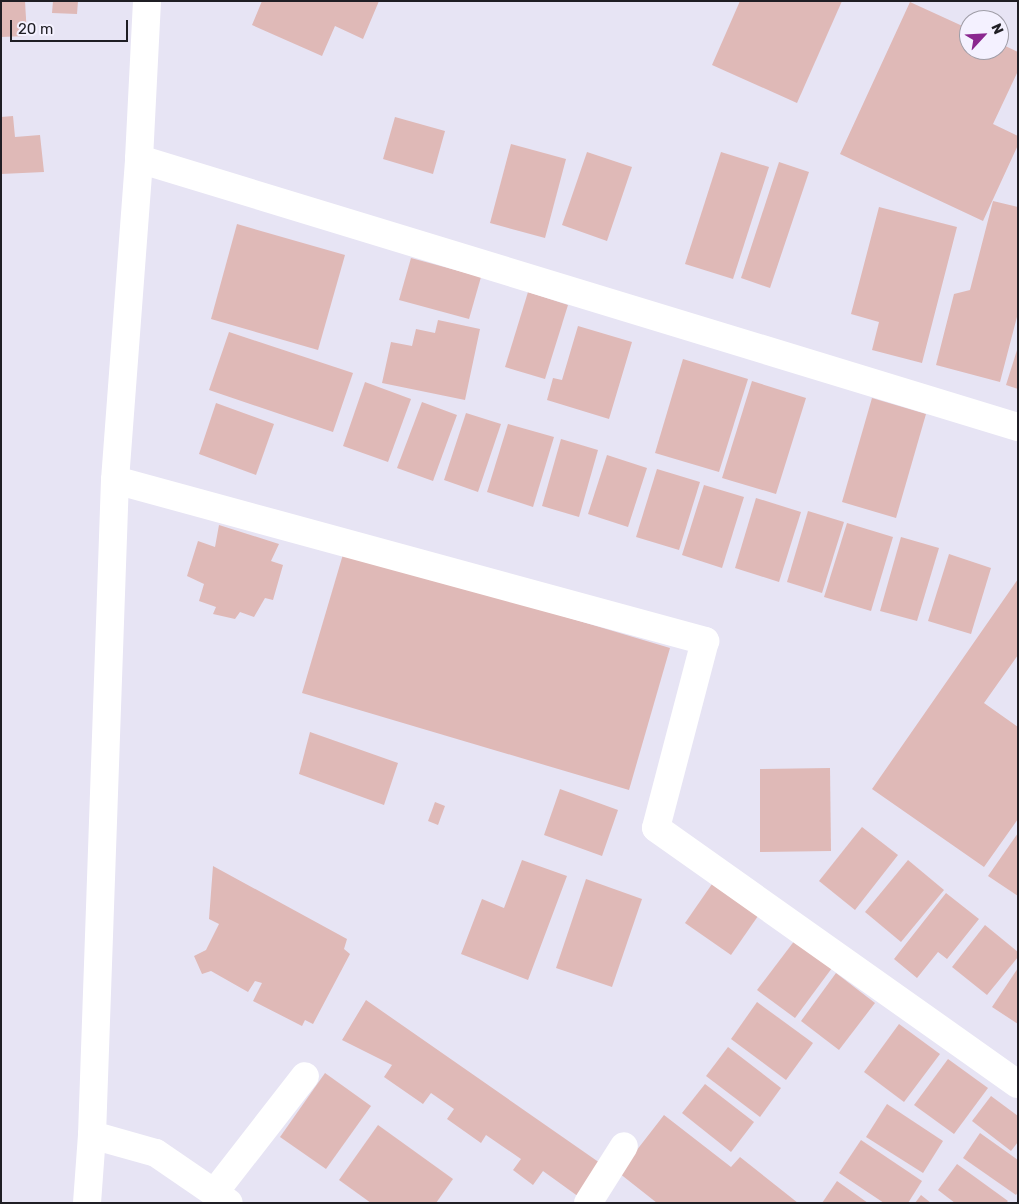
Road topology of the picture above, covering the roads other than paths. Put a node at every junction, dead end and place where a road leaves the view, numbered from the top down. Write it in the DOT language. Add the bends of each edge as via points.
graph roads {
  1 [pos="148,1"];
  2 [pos="139,159"];
  3 [pos="1018,427"];
  4 [pos="115,480"];
  5 [pos="304,1076"];
  6 [pos="1018,1084"];
  7 [pos="92,1135"];
  8 [pos="624,1146"];
  9 [pos="222,1198"];
  10 [pos="88,1203"];
  11 [pos="588,1203"];
  1 -- 2 [label="street"];
  2 -- 3 [label="street"];
  2 -- 4 [label="street"];
  4 -- 6 [label="street" via="705,641 656,828"];
  4 -- 7 [label="street"];
  5 -- 9 [label="street"];
  7 -- 9 [label="street" via="156,1153"];
  7 -- 10 [label="street"];
  8 -- 11 [label="street"];
}
